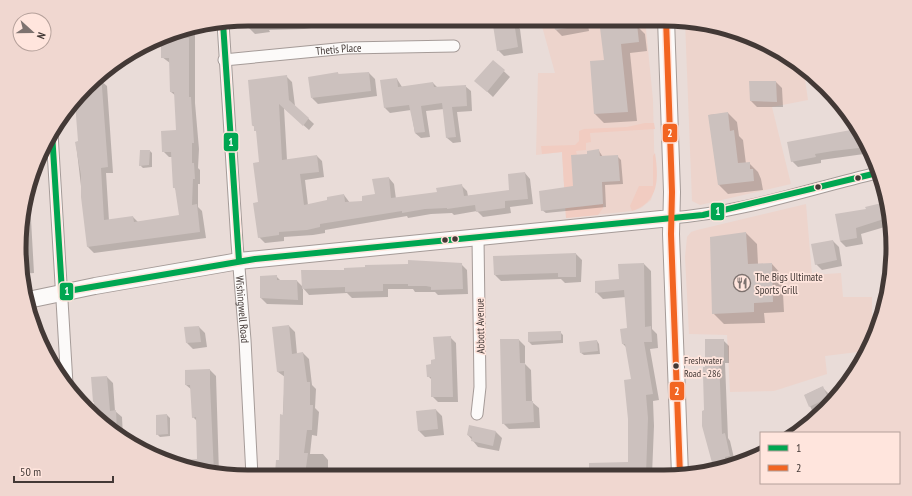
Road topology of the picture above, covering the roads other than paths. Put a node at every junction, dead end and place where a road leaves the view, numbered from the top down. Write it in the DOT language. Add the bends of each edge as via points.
graph roads {
  1 [pos="666,26"];
  2 [pos="223,27"];
  3 [pos="454,46"];
  4 [pos="224,60"];
  5 [pos="53,143"];
  6 [pos="873,174"];
  7 [pos="671,218"];
  8 [pos="478,238"];
  9 [pos="239,261"];
  10 [pos="62,292"];
  11 [pos="32,299"];
  12 [pos="67,376"];
  13 [pos="477,414"];
  14 [pos="252,470"];
  15 [pos="680,470"];
  1 -- 7 [label="street"];
  2 -- 4 [label="street, Wishingwell Road"];
  3 -- 4 [label="street, Thetis Place" via="334,49"];
  4 -- 9 [label="street, Wishingwell Road"];
  5 -- 10 [label="street"];
  6 -- 7 [label="street" via="732,209"];
  7 -- 8 [label="street"];
  7 -- 15 [label="street"];
  8 -- 9 [label="street" via="394,244"];
  8 -- 13 [label="street, Abbott Avenue" via="480,387"];
  9 -- 10 [label="street"];
  9 -- 14 [label="street, Wishingwell Road"];
  10 -- 11 [label="street"];
  10 -- 12 [label="street"];
}
